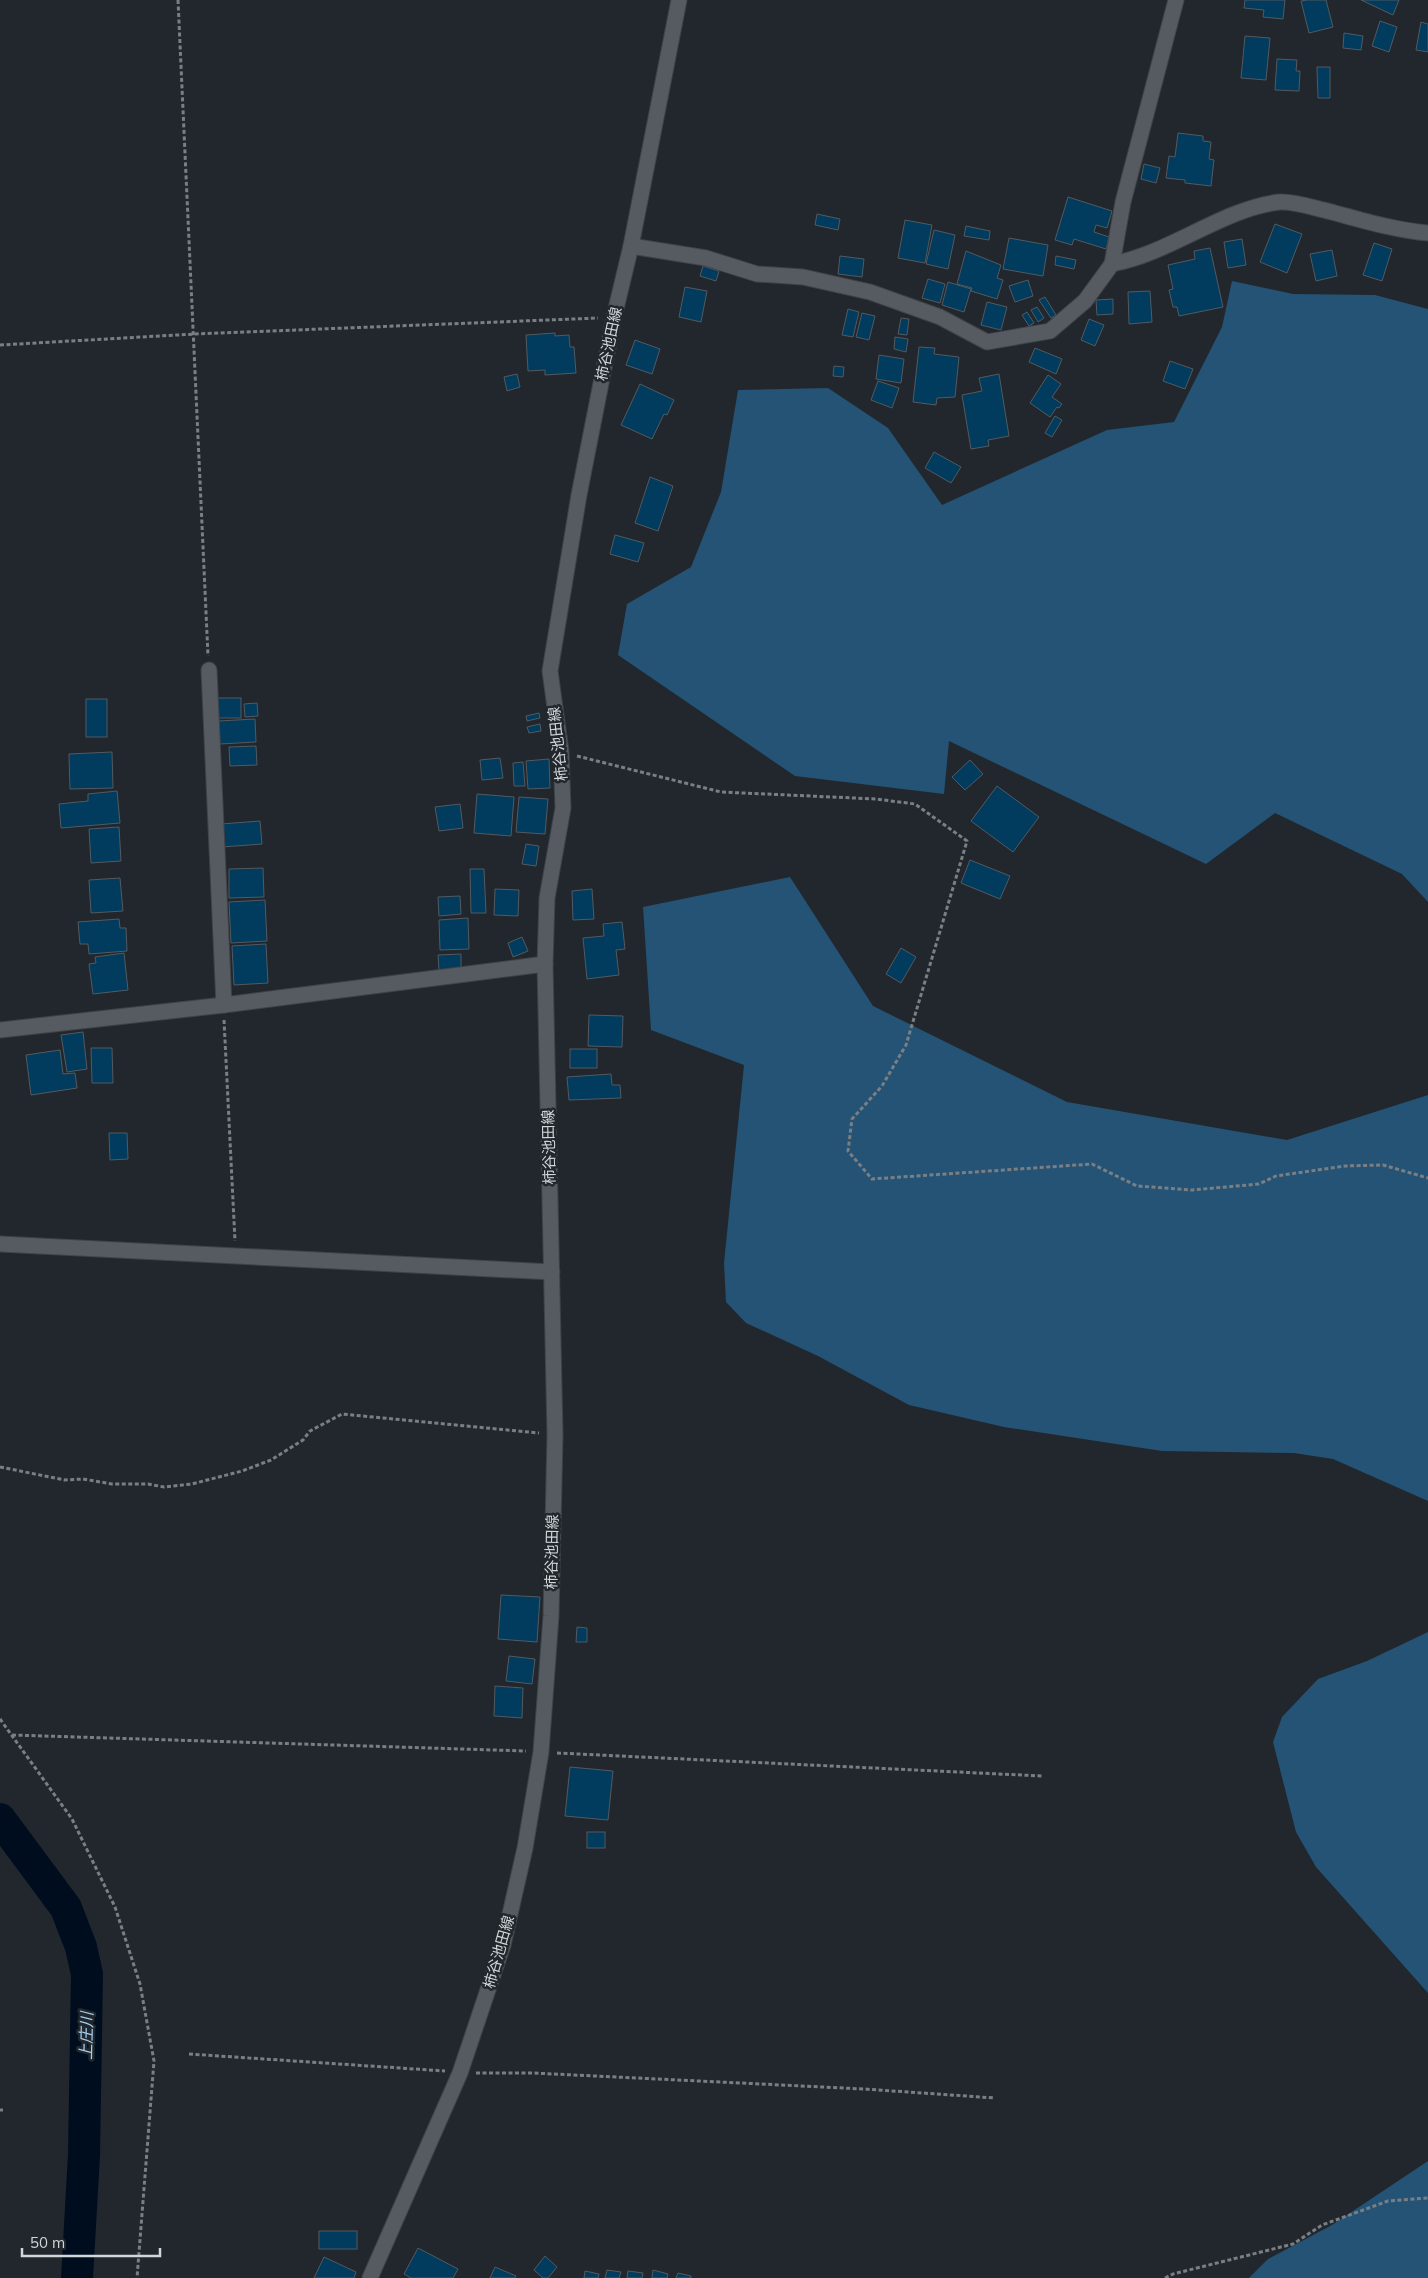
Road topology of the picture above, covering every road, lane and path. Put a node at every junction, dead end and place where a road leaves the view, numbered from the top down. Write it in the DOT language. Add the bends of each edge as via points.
graph roads {
  1 [pos="178,0"];
  2 [pos="679,0"];
  3 [pos="1176,0"];
  4 [pos="1428,233"];
  5 [pos="631,246"];
  6 [pos="1112,264"];
  7 [pos="614,317"];
  8 [pos="195,334"];
  9 [pos="0,345"];
  10 [pos="209,670"];
  11 [pos="561,752"];
  12 [pos="545,964"];
  13 [pos="224,1005"];
  14 [pos="0,1030"];
  15 [pos="1428,1178"];
  16 [pos="0,1244"];
  17 [pos="236,1257"];
  18 [pos="552,1272"];
  19 [pos="555,1435"];
  20 [pos="0,1467"];
  21 [pos="0,1719"];
  22 [pos="12,1735"];
  23 [pos="541,1752"];
  24 [pos="1042,1776"];
  25 [pos="189,2054"];
  26 [pos="460,2073"];
  27 [pos="995,2098"];
  28 [pos="1428,2198"];
  29 [pos="137,2278"];
  30 [pos="370,2278"];
  31 [pos="1165,2278"];
  1 -- 8 [label="path"];
  2 -- 5 [label="street, 柿谷池田線"];
  3 -- 6 [label="street" via="1123,202"];
  4 -- 6 [label="street" via="1410,232 1281,202 1242,212 1137,259"];
  5 -- 6 [label="street" via="706,258 757,274 803,278 870,292 940,317 987,342 1050,331 1085,301"];
  5 -- 7 [label="street, 柿谷池田線"];
  7 -- 8 [label="path"];
  7 -- 11 [label="street, 柿谷池田線" via="579,495 550,671"];
  8 -- 9 [label="path"];
  8 -- 10 [label="path"];
  10 -- 13 [label="street"];
  11 -- 12 [label="street, 柿谷池田線" via="563,808 547,898"];
  11 -- 15 [label="path" via="721,792 876,798 915,804 967,841 906,1045 882,1086 852,1119 848,1151 872,1179 1092,1164 1137,1186 1192,1190 1259,1184 1276,1176 1344,1166 1383,1165"];
  12 -- 13 [label="street"];
  12 -- 18 [label="street, 柿谷池田線"];
  13 -- 14 [label="street"];
  13 -- 17 [label="path"];
  16 -- 17 [label="street"];
  17 -- 18 [label="street"];
  18 -- 19 [label="street, 柿谷池田線"];
  19 -- 20 [label="path" via="342,1414 310,1431 303,1440 271,1460 192,1484 164,1487 65,1480"];
  19 -- 23 [label="street, 柿谷池田線" via="551,1616"];
  21 -- 22 [label="path"];
  22 -- 23 [label="path"];
  22 -- 29 [label="path" via="72,1819 115,1907 140,1984 154,2061"];
  23 -- 24 [label="path"];
  23 -- 26 [label="street, 柿谷池田線" via="504,1945"];
  25 -- 26 [label="path"];
  26 -- 27 [label="path" via="533,2073"];
  26 -- 30 [label="street, 柿谷池田線"];
  28 -- 31 [label="path" via="1388,2201 1322,2225 1293,2244"];
}
